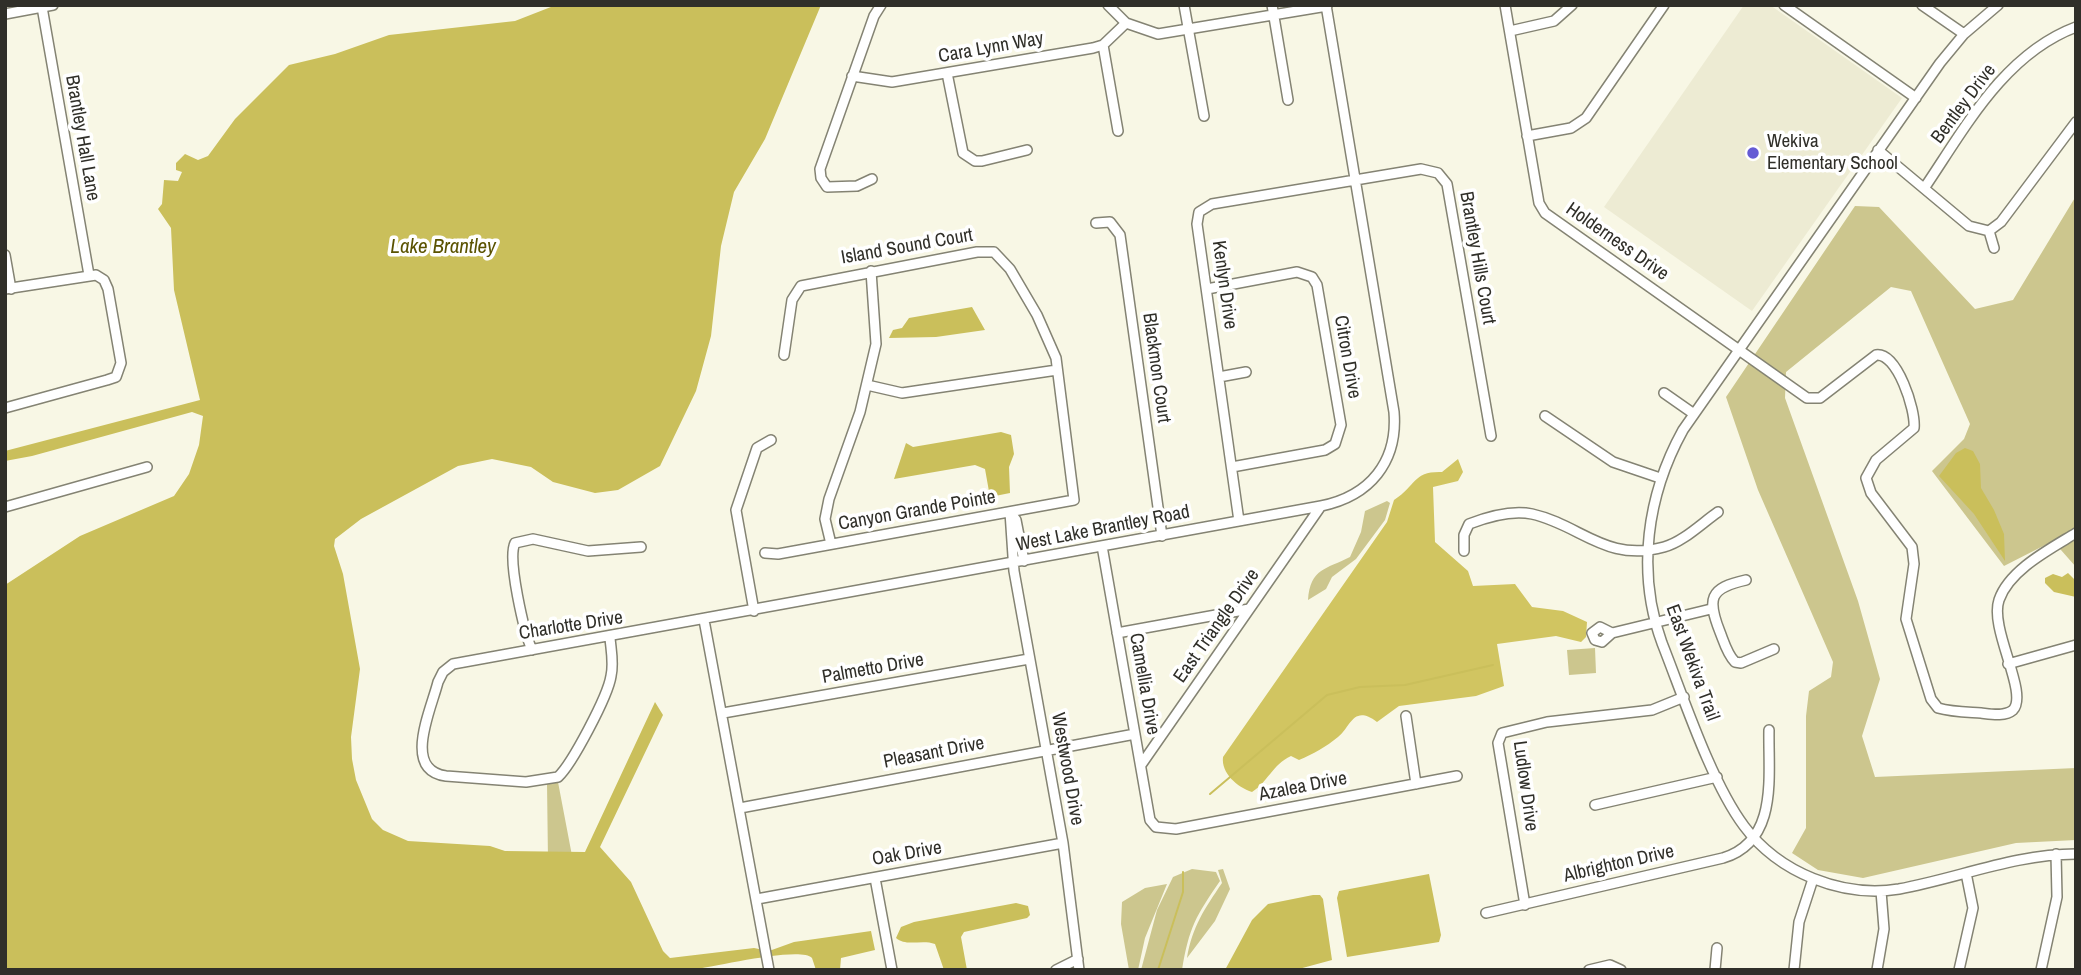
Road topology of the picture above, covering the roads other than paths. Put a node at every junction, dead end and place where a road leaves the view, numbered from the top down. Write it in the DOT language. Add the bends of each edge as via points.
graph roads {
  1 [pos="52,5"];
  2 [pos="881,5"];
  3 [pos="1108,5"];
  4 [pos="1184,5"];
  5 [pos="1505,5"];
  6 [pos="1572,5"];
  7 [pos="1664,5"];
  8 [pos="1784,5"];
  9 [pos="1922,5"];
  10 [pos="1998,5"];
  11 [pos="1327,6"];
  12 [pos="42,7"];
  13 [pos="1272,10"];
  14 [pos="5,13"];
  15 [pos="1126,23"];
  16 [pos="2076,27"];
  17 [pos="1189,30"];
  18 [pos="1510,31"];
  19 [pos="1964,34"];
  20 [pos="1103,45"];
  21 [pos="947,73"];
  22 [pos="852,76"];
  23 [pos="1916,98"];
  24 [pos="1288,100"];
  25 [pos="1204,117"];
  26 [pos="2076,122"];
  27 [pos="1118,131"];
  28 [pos="1527,136"];
  29 [pos="1027,150"];
  30 [pos="1878,150"];
  31 [pos="872,179"];
  32 [pos="1354,182"];
  33 [pos="1925,187"];
  34 [pos="1096,223"];
  35 [pos="1989,231"];
  36 [pos="1994,248"];
  37 [pos="5,255"];
  38 [pos="871,271"];
  39 [pos="89,275"];
  40 [pos="8,289"];
  41 [pos="1207,289"];
  42 [pos="1739,349"];
  43 [pos="784,355"];
  44 [pos="1058,370"];
  45 [pos="1246,372"];
  46 [pos="1219,377"];
  47 [pos="867,385"];
  48 [pos="1664,393"];
  49 [pos="5,408"];
  50 [pos="1694,414"];
  51 [pos="1545,416"];
  52 [pos="1491,436"];
  53 [pos="771,440"];
  54 [pos="147,467"];
  55 [pos="1232,467"];
  56 [pos="1660,478"];
  57 [pos="1074,500"];
  58 [pos="1321,506"];
  59 [pos="5,507"];
  60 [pos="1010,512"];
  61 [pos="1718,512"];
  62 [pos="1239,521"];
  63 [pos="2076,533"];
  64 [pos="1162,536"];
  65 [pos="831,544"];
  66 [pos="641,547"];
  67 [pos="1102,547"];
  68 [pos="1647,550"];
  69 [pos="1464,551"];
  70 [pos="765,553"];
  71 [pos="1020,562"];
  72 [pos="1746,580"];
  73 [pos="1250,609"];
  74 [pos="1711,609"];
  75 [pos="754,611"];
  76 [pos="705,620"];
  77 [pos="1655,623"];
  78 [pos="1117,633"];
  79 [pos="1612,634"];
  80 [pos="610,638"];
  81 [pos="2076,645"];
  82 [pos="1774,649"];
  83 [pos="532,650"];
  84 [pos="1029,659"];
  85 [pos="2008,664"];
  86 [pos="1684,697"];
  87 [pos="723,713"];
  88 [pos="1405,716"];
  89 [pos="1769,730"];
  90 [pos="1135,734"];
  91 [pos="1047,749"];
  92 [pos="1141,765"];
  93 [pos="1457,776"];
  94 [pos="1717,776"];
  95 [pos="1416,784"];
  96 [pos="1595,805"];
  97 [pos="740,808"];
  98 [pos="1156,827"];
  99 [pos="1754,838"];
  100 [pos="1063,843"];
  101 [pos="2076,853"];
  102 [pos="2056,854"];
  103 [pos="1966,873"];
  104 [pos="875,878"];
  105 [pos="1813,879"];
  106 [pos="1881,891"];
  107 [pos="757,899"];
  108 [pos="1525,905"];
  109 [pos="1486,913"];
  110 [pos="1717,948"];
  111 [pos="1078,959"];
  112 [pos="769,970"];
  113 [pos="892,970"];
  114 [pos="1056,970"];
  115 [pos="1079,970"];
  116 [pos="1589,970"];
  117 [pos="1621,970"];
  118 [pos="1715,970"];
  119 [pos="1794,970"];
  120 [pos="1877,970"];
  121 [pos="1959,970"];
  122 [pos="2040,970"];
  1 -- 12 [label="street"];
  2 -- 22 [label="street"];
  3 -- 15 [label="street"];
  4 -- 17 [label="street"];
  5 -- 18 [label="street, Holderness Drive"];
  6 -- 18 [label="street" via="1554,21"];
  7 -- 28 [label="street" via="1586,118 1571,128"];
  8 -- 23 [label="street"];
  9 -- 19 [label="street"];
  10 -- 19 [label="street, East Wekiva Trail"];
  11 -- 13 [label="street"];
  11 -- 32 [label="street, West Lake Brantley Road"];
  12 -- 14 [label="street"];
  12 -- 39 [label="street, Brantley Hall Lane"];
  13 -- 17 [label="street"];
  13 -- 24 [label="street"];
  15 -- 17 [label="street" via="1158,34"];
  15 -- 20 [label="street"];
  16 -- 33 [label="street, Bentley Drive" via="2037,49 1995,86"];
  17 -- 25 [label="street"];
  18 -- 28 [label="street, Holderness Drive"];
  19 -- 23 [label="street, East Wekiva Trail"];
  20 -- 21 [label="street, Cara Lynn Way"];
  20 -- 27 [label="street"];
  21 -- 22 [label="street, Cara Lynn Way" via="892,82"];
  21 -- 29 [label="street" via="960,146 969,158 982,162"];
  22 -- 31 [label="street" via="820,169 821,178 827,187 837,188"];
  23 -- 30 [label="street, East Wekiva Trail"];
  26 -- 35 [label="street" via="2001,222"];
  28 -- 42 [label="street, Holderness Drive" via="1541,209"];
  30 -- 33 [label="street"];
  30 -- 42 [label="street, East Wekiva Trail"];
  32 -- 41 [label="street, Kenlyn Drive" via="1204,208 1197,224"];
  32 -- 52 [label="street, Brantley Hills Court" via="1420,169 1444,178"];
  32 -- 58 [label="street, West Lake Brantley Road" via="1395,434 1388,459 1372,482 1345,500"];
  33 -- 35 [label="street" via="1969,226"];
  34 -- 64 [label="street, Blackmon Court" via="1110,222 1120,235"];
  35 -- 36 [label="street"];
  37 -- 40 [label="street"];
  38 -- 43 [label="street, Island Sound Court" via="796,289"];
  38 -- 44 [label="street, Island Sound Court" via="994,251 1037,315"];
  38 -- 47 [label="street" via="876,344"];
  39 -- 40 [label="street"];
  39 -- 49 [label="street" via="104,280 108,289 120,371 107,380"];
  41 -- 46 [label="street, Kenlyn Drive"];
  41 -- 55 [label="street, Citron Drive" via="1297,272 1312,277 1341,425 1335,444 1325,450"];
  42 -- 50 [label="street, East Wekiva Trail"];
  42 -- 85 [label="street, Holderness Drive" via="1813,400 1876,355 1892,360 1911,403 1914,428 1876,460 1866,478 1871,493 1912,547 1906,619 1931,699 1938,708 1949,710 2010,712 2017,699"];
  44 -- 47 [label="street" via="902,393"];
  44 -- 57 [label="street, Island Sound Court"];
  45 -- 46 [label="street"];
  46 -- 55 [label="street, Kenlyn Drive"];
  47 -- 65 [label="street" via="829,499 825,519"];
  48 -- 50 [label="street"];
  50 -- 56 [label="street, East Wekiva Trail"];
  51 -- 56 [label="street" via="1613,461"];
  53 -- 75 [label="street" via="757,448 737,501"];
  54 -- 59 [label="street"];
  55 -- 62 [label="street, Kenlyn Drive"];
  56 -- 68 [label="street, East Wekiva Trail"];
  57 -- 60 [label="street, Canyon Grande Pointe"];
  58 -- 62 [label="street, West Lake Brantley Road"];
  58 -- 73 [label="street, East Triangle Drive"];
  60 -- 65 [label="street, Canyon Grande Pointe"];
  60 -- 71 [label="street, Westwood Drive" via="1016,520"];
  61 -- 68 [label="street" via="1673,543"];
  62 -- 64 [label="street, West Lake Brantley Road"];
  63 -- 85 [label="street" via="2020,572 2003,592 1997,620"];
  64 -- 67 [label="street, West Lake Brantley Road"];
  65 -- 70 [label="street, Canyon Grande Pointe"];
  66 -- 83 [label="street" via="588,551 533,539 515,542 514,568"];
  67 -- 71 [label="street, West Lake Brantley Road"];
  67 -- 78 [label="street, Camellia Drive"];
  68 -- 69 [label="street" via="1598,545 1554,521 1518,513 1469,524"];
  68 -- 77 [label="street, East Wekiva Trail"];
  71 -- 75 [label="street, West Lake Brantley Road"];
  71 -- 84 [label="street, Westwood Drive" via="1014,571"];
  72 -- 74 [label="street" via="1720,589"];
  73 -- 78 [label="street"];
  73 -- 92 [label="street, East Triangle Drive"];
  74 -- 77 [label="street"];
  74 -- 82 [label="street" via="1735,662"];
  75 -- 76 [label="street, West Lake Brantley Road"];
  76 -- 80 [label="street, Charlotte Drive"];
  76 -- 87 [label="street"];
  77 -- 79 [label="street"];
  77 -- 86 [label="street, East Wekiva Trail"];
  78 -- 90 [label="street, Camellia Drive"];
  80 -- 83 [label="street, Charlotte Drive"];
  80 -- 83 [label="street, Charlotte Drive" via="612,669 606,693 558,777 446,776 427,768 422,746 445,669"];
  81 -- 85 [label="street"];
  84 -- 87 [label="street, Palmetto Drive"];
  84 -- 91 [label="street, Westwood Drive"];
  86 -- 94 [label="street, East Wekiva Trail"];
  86 -- 108 [label="street, Ludlow Drive" via="1652,710 1547,722 1502,733 1498,743"];
  87 -- 97 [label="street"];
  88 -- 95 [label="street"];
  89 -- 99 [label="street" via="1768,810"];
  90 -- 91 [label="street, Pleasant Drive"];
  90 -- 92 [label="street, Camellia Drive"];
  91 -- 97 [label="street, Pleasant Drive"];
  91 -- 100 [label="street, Westwood Drive"];
  92 -- 98 [label="street, Camellia Drive" via="1150,820"];
  93 -- 95 [label="street, Azalea Drive"];
  94 -- 96 [label="street"];
  94 -- 99 [label="street, East Wekiva Trail" via="1735,813"];
  95 -- 98 [label="street, Azalea Drive" via="1176,829"];
  97 -- 107 [label="street"];
  99 -- 105 [label="street, East Wekiva Trail" via="1784,864"];
  99 -- 108 [label="street, Albrighton Drive" via="1733,855"];
  100 -- 104 [label="street, Oak Drive"];
  100 -- 111 [label="street, Westwood Drive"];
  101 -- 102 [label="street, East Wekiva Trail"];
  102 -- 103 [label="street, East Wekiva Trail"];
  102 -- 122 [label="street" via="2057,897"];
  103 -- 106 [label="street, East Wekiva Trail"];
  103 -- 121 [label="street" via="1973,908"];
  104 -- 107 [label="street, Oak Drive"];
  104 -- 113 [label="street"];
  105 -- 106 [label="street, East Wekiva Trail"];
  105 -- 119 [label="street" via="1800,922"];
  106 -- 120 [label="street" via="1884,940"];
  107 -- 112 [label="street"];
  108 -- 109 [label="street, Albrighton Drive"];
  110 -- 118 [label="street"];
  111 -- 114 [label="street"];
  111 -- 115 [label="street, Westwood Drive"];
  116 -- 117 [label="street" via="1610,965"];
}
